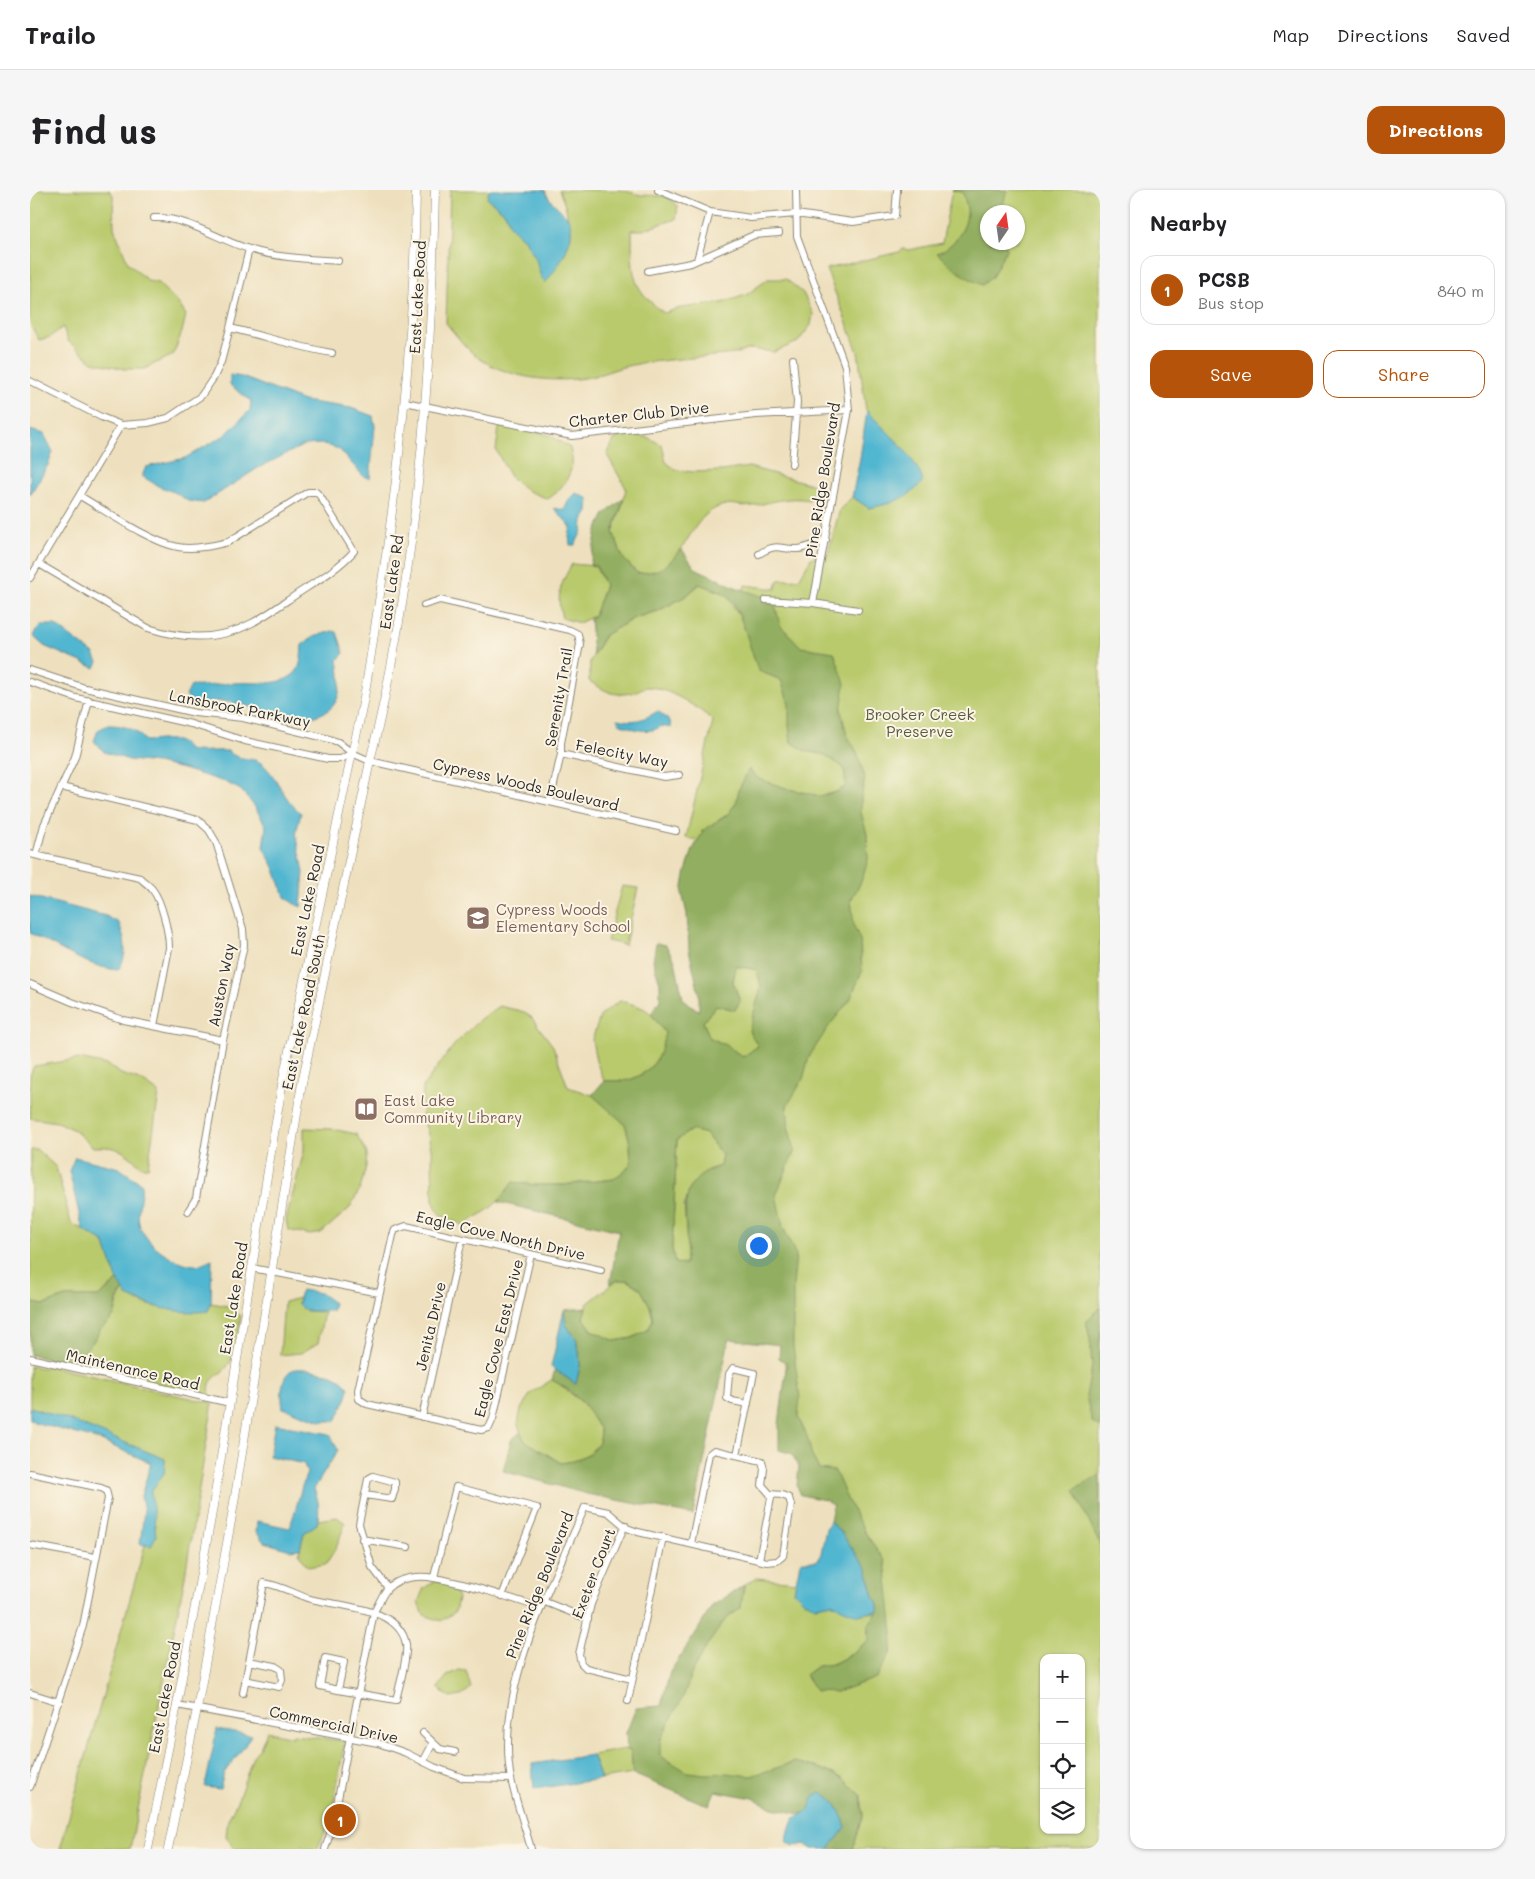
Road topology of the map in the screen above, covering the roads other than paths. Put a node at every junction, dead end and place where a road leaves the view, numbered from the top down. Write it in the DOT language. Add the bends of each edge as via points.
graph roads {
  1 [pos="416,190"];
  2 [pos="436,190"];
  3 [pos="658,190"];
  4 [pos="796,190"];
  5 [pos="897,190"];
  6 [pos="710,212"];
  7 [pos="796,214"];
  8 [pos="154,218"];
  9 [pos="779,233"];
  10 [pos="249,249"];
  11 [pos="697,260"];
  12 [pos="338,261"];
  13 [pos="648,271"];
  14 [pos="230,328"];
  15 [pos="332,353"];
  16 [pos="793,360"];
  17 [pos="30,381"];
  18 [pos="405,402"];
  19 [pos="426,405"];
  20 [pos="849,410"];
  21 [pos="795,413"];
  22 [pos="121,425"];
  23 [pos="792,464"];
  24 [pos="80,496"];
  25 [pos="826,540"];
  26 [pos="760,554"];
  27 [pos="39,564"];
  28 [pos="30,578"];
  29 [pos="766,600"];
  30 [pos="814,603"];
  31 [pos="424,605"];
  32 [pos="858,610"];
  33 [pos="30,670"];
  34 [pos="30,682"];
  35 [pos="89,700"];
  36 [pos="352,753"];
  37 [pos="561,754"];
  38 [pos="370,761"];
  39 [pos="679,775"];
  40 [pos="61,786"];
  41 [pos="550,802"];
  42 [pos="676,831"];
  43 [pos="33,854"];
  44 [pos="30,984"];
  45 [pos="154,1026"];
  46 [pos="223,1040"];
  47 [pos="188,1211"];
  48 [pos="462,1240"];
  49 [pos="531,1254"];
  50 [pos="252,1268"];
  51 [pos="601,1270"];
  52 [pos="271,1271"];
  53 [pos="379,1293"];
  54 [pos="30,1358"];
  55 [pos="230,1403"];
  56 [pos="748,1404"];
  57 [pos="422,1417"];
  58 [pos="737,1455"];
  59 [pos="30,1472"];
  60 [pos="770,1494"];
  61 [pos="365,1495"];
  62 [pos="625,1525"];
  63 [pos="663,1537"];
  64 [pos="362,1539"];
  65 [pos="691,1544"];
  66 [pos="30,1545"];
  67 [pos="408,1547"];
  68 [pos="95,1558"];
  69 [pos="759,1560"];
  70 [pos="434,1577"];
  71 [pos="388,1588"];
  72 [pos="502,1596"];
  73 [pos="543,1605"];
  74 [pos="374,1612"];
  75 [pos="588,1619"];
  76 [pos="249,1661"];
  77 [pos="632,1679"];
  78 [pos="245,1680"];
  79 [pos="338,1690"];
  80 [pos="30,1693"];
  81 [pos="242,1693"];
  82 [pos="359,1693"];
  83 [pos="628,1700"];
  84 [pos="59,1702"];
  85 [pos="177,1705"];
  86 [pos="196,1709"];
  87 [pos="423,1733"];
  88 [pos="350,1737"];
  89 [pos="433,1743"];
  90 [pos="455,1752"];
  91 [pos="424,1762"];
  92 [pos="32,1773"];
  93 [pos="511,1779"];
  94 [pos="30,1787"];
  95 [pos="148,1849"];
  96 [pos="168,1849"];
  97 [pos="325,1849"];
  98 [pos="531,1849"];
  1 -- 18 [label="main road, East Lake Road" via="415,259"];
  2 -- 19 [label="main road, East Lake Road"];
  3 -- 6 [label="street"];
  4 -- 7 [label="street, Pine Ridge Boulevard"];
  5 -- 7 [label="street" via="895,216 853,222"];
  6 -- 7 [label="street" via="752,218"];
  6 -- 11 [label="street"];
  7 -- 20 [label="street, Pine Ridge Boulevard" via="797,236 845,366"];
  8 -- 10 [label="street" via="166,217"];
  9 -- 11 [label="street" via="754,235"];
  10 -- 12 [label="street" via="292,258"];
  10 -- 14 [label="street"];
  11 -- 13 [label="street"];
  14 -- 15 [label="street" via="271,337 297,347"];
  14 -- 22 [label="street" via="214,377 201,396 168,418 148,424"];
  16 -- 21 [label="street"];
  17 -- 22 [label="street"];
  18 -- 19 [label="street, Charter Club Drive"];
  18 -- 36 [label="main road, East Lake Rd" via="388,543 362,714"];
  19 -- 21 [label="street, Charter Club Drive" via="572,436"];
  19 -- 38 [label="main road, East Lake Rd" via="396,638"];
  20 -- 21 [label="street, Charter Club Drive"];
  20 -- 25 [label="street, Pine Ridge Boulevard"];
  21 -- 23 [label="street"];
  22 -- 24 [label="street"];
  24 -- 27 [label="street"];
  24 -- 27 [label="street" via="161,542 188,548 228,542 308,492 316,492 354,551 330,573 250,624 220,634 188,637 148,628"];
  25 -- 26 [label="street" via="796,549 770,547"];
  25 -- 30 [label="street, Pine Ridge Boulevard"];
  27 -- 28 [label="street"];
  29 -- 30 [label="street"];
  30 -- 32 [label="street"];
  31 -- 37 [label="street, Serenity Trail" via="440,600 578,634 580,644"];
  33 -- 36 [label="street, Lansbrook Parkway" via="85,688 329,738"];
  34 -- 35 [label="street, Lansbrook Parkway"];
  35 -- 36 [label="street, Lansbrook Parkway" via="191,724 245,742 318,757 341,759"];
  35 -- 40 [label="street" via="75,757"];
  36 -- 38 [label="street, Cypress Woods Boulevard"];
  36 -- 50 [label="main road, East Lake Road" via="283,1079"];
  37 -- 39 [label="street, Felecity Way" via="664,777"];
  37 -- 41 [label="street, Serenity Trail"];
  38 -- 41 [label="street, Cypress Woods Boulevard"];
  38 -- 52 [label="main road, East Lake Road South" via="302,1082"];
  40 -- 43 [label="street"];
  40 -- 46 [label="street, Auston Way" via="190,817 209,830 216,842 243,929 244,945"];
  41 -- 42 [label="street, Cypress Woods Boulevard"];
  43 -- 45 [label="street" via="140,878 152,888 169,938"];
  44 -- 45 [label="street" via="115,1017"];
  45 -- 46 [label="street"];
  46 -- 47 [label="street, Auston Way" via="196,1198"];
  48 -- 49 [label="street, Eagle Cove North Drive"];
  48 -- 53 [label="street, Eagle Cove North Drive" via="406,1226 395,1230"];
  48 -- 57 [label="street, Jenita Drive"];
  49 -- 51 [label="street, Eagle Cove North Drive"];
  49 -- 57 [label="street, Eagle Cove East Drive" via="489,1428 481,1430"];
  50 -- 52 [label="street"];
  50 -- 55 [label="main road, East Lake Road"];
  52 -- 53 [label="street"];
  52 -- 86 [label="main road" via="231,1521"];
  53 -- 57 [label="street" via="358,1390 359,1399 367,1404"];
  54 -- 55 [label="street, Maintenance Road"];
  55 -- 85 [label="main road, East Lake Road"];
  56 -- 56 [label="street" via="754,1373 734,1368 728,1374 727,1398"];
  56 -- 58 [label="street"];
  58 -- 60 [label="street" via="762,1462 762,1486"];
  58 -- 65 [label="street" via="714,1450 709,1454"];
  59 -- 68 [label="street" via="106,1490 108,1498"];
  60 -- 69 [label="street"];
  60 -- 69 [label="street" via="789,1498 791,1505 783,1556 777,1561"];
  61 -- 61 [label="street" via="368,1478 373,1476 395,1482 392,1499"];
  61 -- 64 [label="street" via="359,1524"];
  62 -- 63 [label="street" via="638,1532"];
  62 -- 73 [label="street, Pine Ridge Boulevard" via="608,1512 585,1507"];
  62 -- 75 [label="street, Exeter Court" via="591,1604"];
  63 -- 65 [label="street"];
  63 -- 77 [label="street"];
  64 -- 67 [label="street"];
  64 -- 71 [label="street" via="372,1567"];
  65 -- 69 [label="street"];
  66 -- 68 [label="street"];
  68 -- 84 [label="street" via="83,1626"];
  70 -- 71 [label="street" via="399,1581"];
  70 -- 72 [label="street"];
  70 -- 72 [label="street" via="456,1487 537,1508"];
  71 -- 74 [label="street"];
  72 -- 73 [label="street"];
  73 -- 75 [label="street"];
  73 -- 93 [label="street, Pine Ridge Boulevard" via="522,1658 509,1717"];
  74 -- 76 [label="street" via="309,1598 264,1583"];
  74 -- 82 [label="street"];
  74 -- 82 [label="street" via="392,1622 402,1633 406,1654 396,1700"];
  75 -- 77 [label="street, Exeter Court" via="579,1654 581,1663 586,1668"];
  76 -- 78 [label="street"];
  76 -- 78 [label="street" via="275,1666 281,1670 282,1680 279,1686"];
  77 -- 83 [label="street"];
  78 -- 81 [label="street"];
  79 -- 79 [label="street" via="320,1686 325,1658 344,1662"];
  79 -- 82 [label="street"];
  80 -- 84 [label="street"];
  82 -- 88 [label="street"];
  84 -- 92 [label="street"];
  85 -- 86 [label="street, Commercial Drive"];
  85 -- 95 [label="main road, East Lake Road"];
  86 -- 88 [label="street, Commercial Drive"];
  86 -- 96 [label="main road"];
  87 -- 89 [label="street"];
  88 -- 91 [label="street, Commercial Drive" via="378,1743"];
  88 -- 97 [label="street" via="333,1825"];
  89 -- 90 [label="street"];
  89 -- 91 [label="street"];
  91 -- 93 [label="street, Commercial Drive" via="464,1778"];
  92 -- 94 [label="street"];
  93 -- 98 [label="street, Pine Ridge Boulevard"];
}
